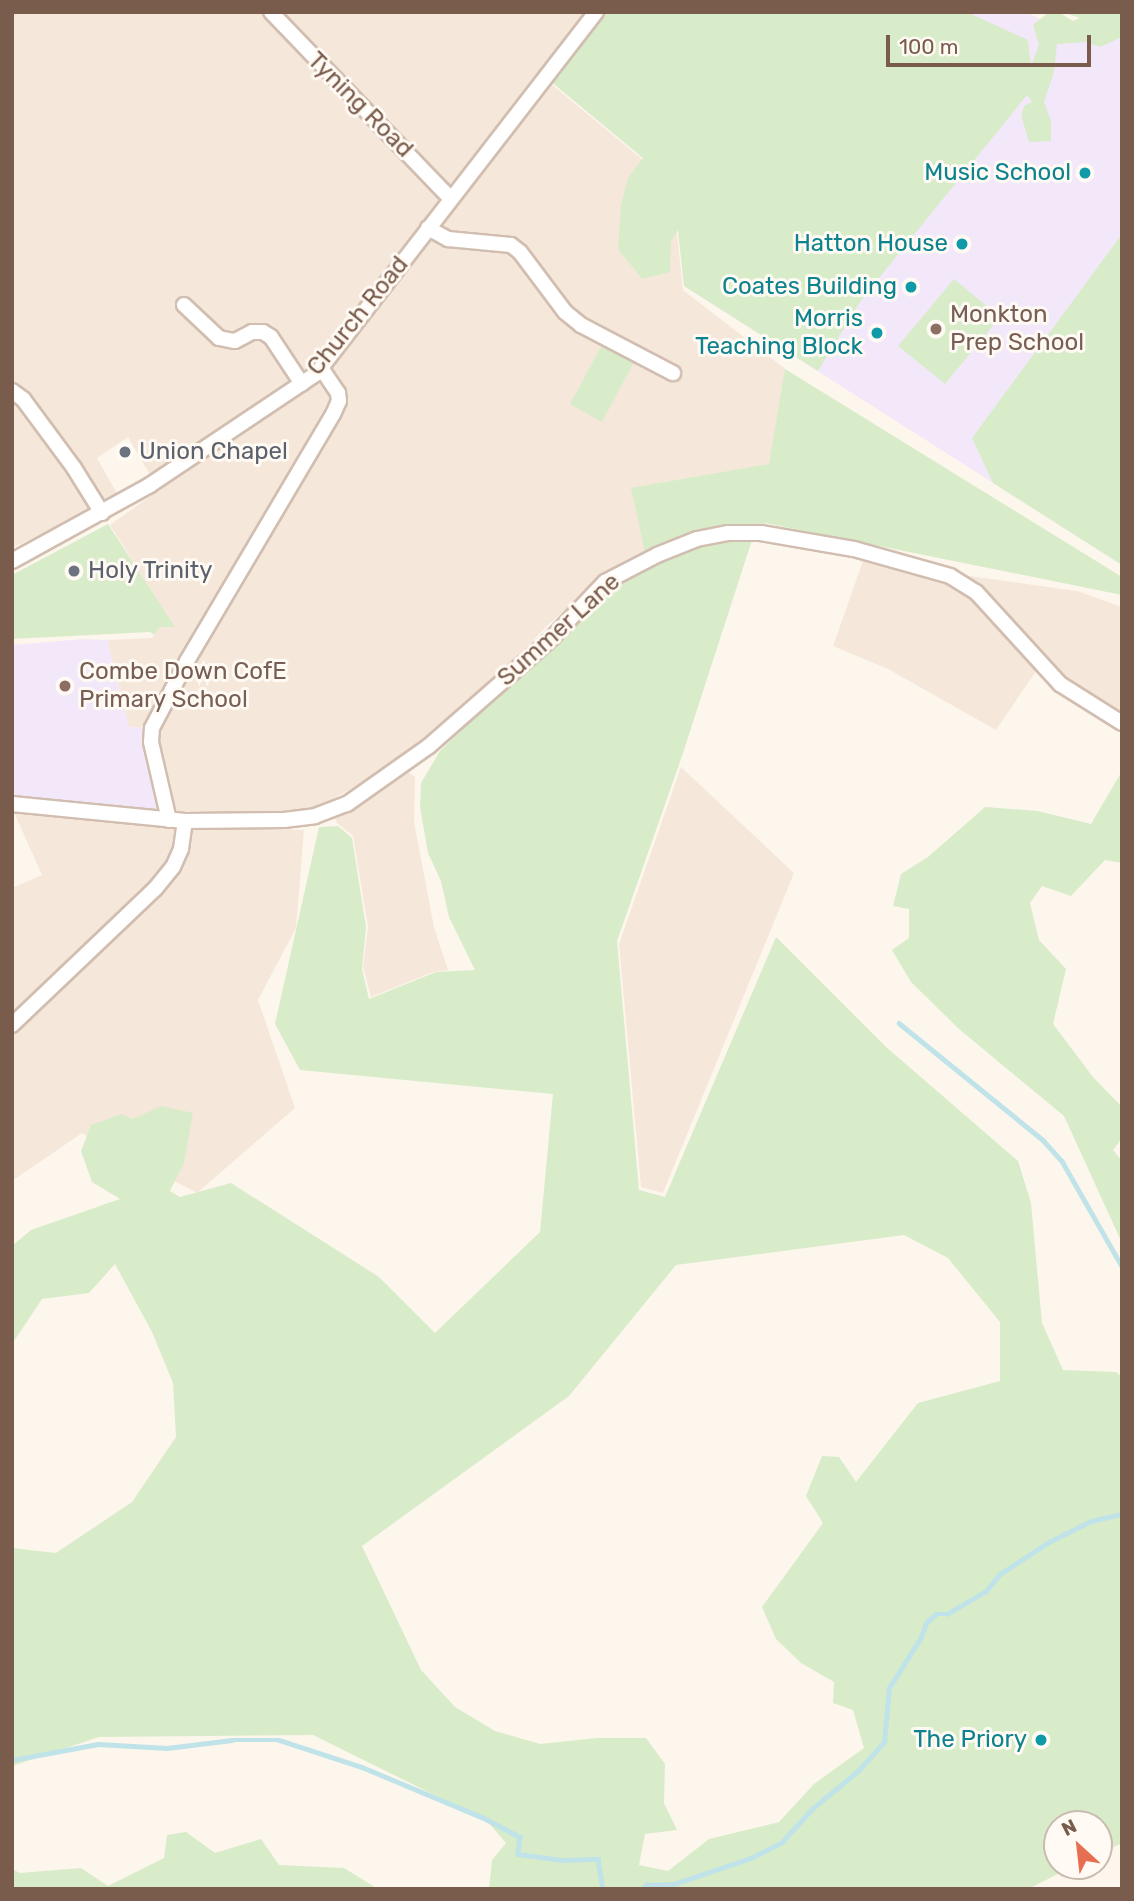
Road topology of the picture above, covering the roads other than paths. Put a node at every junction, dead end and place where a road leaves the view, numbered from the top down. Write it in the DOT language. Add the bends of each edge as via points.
graph roads {
  1 [pos="271,12"];
  2 [pos="596,12"];
  3 [pos="450,198"];
  4 [pos="428,228"];
  5 [pos="184,305"];
  6 [pos="321,368"];
  7 [pos="673,373"];
  8 [pos="302,384"];
  9 [pos="12,391"];
  10 [pos="102,513"];
  11 [pos="12,561"];
  12 [pos="1122,723"];
  13 [pos="12,804"];
  14 [pos="169,820"];
  15 [pos="185,821"];
  16 [pos="12,1025"];
  1 -- 3 [label="street, Tyning Road"];
  2 -- 3 [label="street, Church Road"];
  3 -- 4 [label="street, Church Road"];
  4 -- 6 [label="street, Church Road"];
  4 -- 7 [label="street" via="447,239 511,245 565,312"];
  5 -- 8 [label="street" via="226,341 253,332 271,337"];
  6 -- 8 [label="street, Church Road"];
  6 -- 14 [label="street" via="338,393 334,412 152,728 151,742"];
  8 -- 10 [label="street, Church Road"];
  9 -- 10 [label="street" via="37,418"];
  10 -- 11 [label="street, Church Road"];
  12 -- 15 [label="street, Summer Lane" via="1060,684 976,592 950,576 854,549 761,533 728,533 697,539 605,582 552,638 429,746 347,804 294,819"];
  13 -- 14 [label="street, Summer Lane"];
  14 -- 15 [label="street, Summer Lane"];
  15 -- 16 [label="street" via="181,849 155,890"];
}
